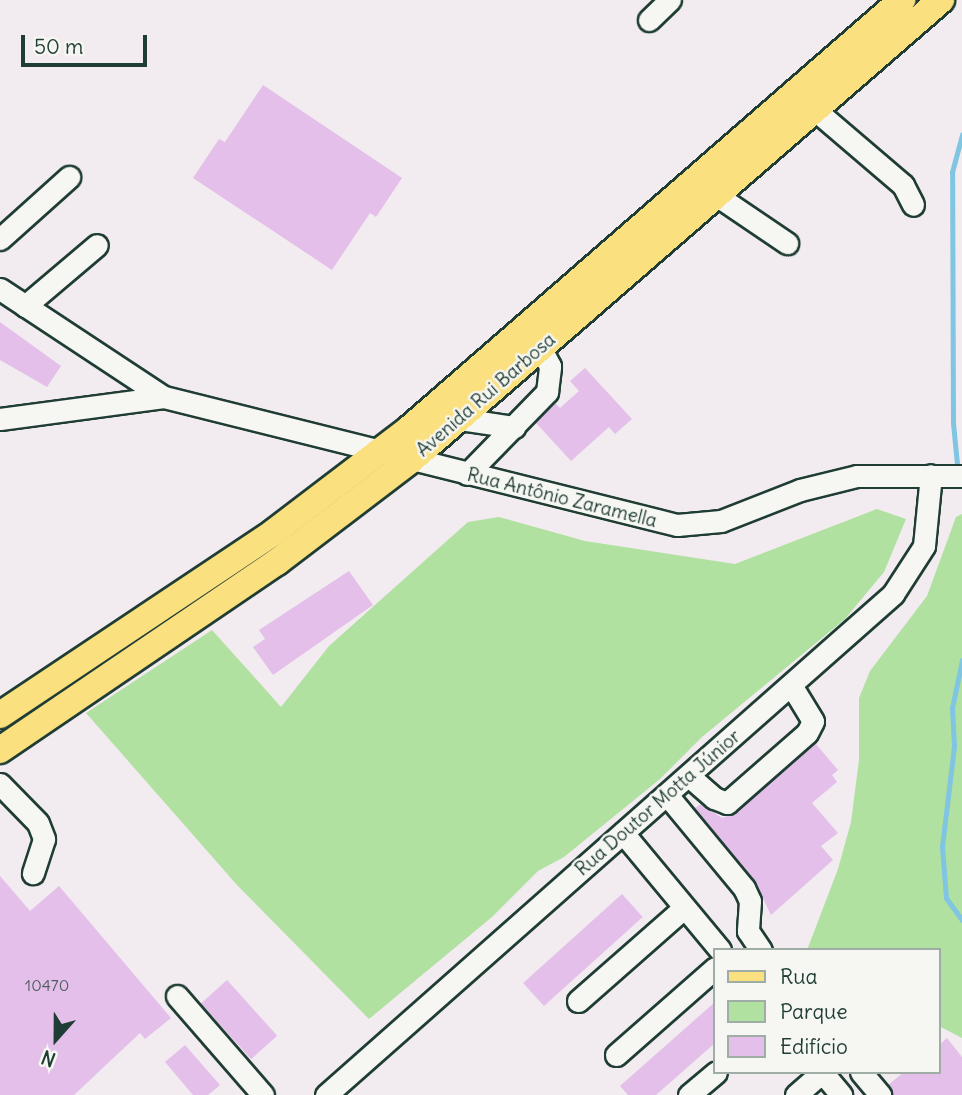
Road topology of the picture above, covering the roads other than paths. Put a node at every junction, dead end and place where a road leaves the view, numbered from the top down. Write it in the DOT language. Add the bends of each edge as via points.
graph roads {
  1 [pos="670,0"];
  2 [pos="902,0"];
  3 [pos="941,0"];
  4 [pos="649,20"];
  5 [pos="814,110"];
  6 [pos="69,177"];
  7 [pos="716,195"];
  8 [pos="913,205"];
  9 [pos="0,239"];
  10 [pos="787,243"];
  11 [pos="97,245"];
  12 [pos="0,289"];
  13 [pos="25,306"];
  14 [pos="540,347"];
  15 [pos="164,397"];
  16 [pos="0,419"];
  17 [pos="460,419"];
  18 [pos="514,427"];
  19 [pos="379,452"];
  20 [pos="411,460"];
  21 [pos="467,474"];
  22 [pos="931,475"];
  23 [pos="962,476"];
  24 [pos="791,685"];
  25 [pos="0,715"];
  26 [pos="0,750"];
  27 [pos="690,777"];
  28 [pos="0,784"];
  29 [pos="667,795"];
  30 [pos="623,833"];
  31 [pos="33,873"];
  32 [pos="684,908"];
  33 [pos="718,948"];
  34 [pos="760,948"];
  35 [pos="713,970"];
  36 [pos="177,996"];
  37 [pos="578,1001"];
  38 [pos="616,1055"];
  39 [pos="714,1074"];
  40 [pos="820,1074"];
  41 [pos="824,1074"];
  42 [pos="863,1074"];
  43 [pos="263,1095"];
  44 [pos="326,1095"];
  45 [pos="689,1095"];
  46 [pos="796,1095"];
  47 [pos="841,1095"];
  48 [pos="880,1095"];
  1 -- 4 [label="street"];
  2 -- 19 [label="main road, Avenida Rui Barbosa" via="761,127 601,257"];
  3 -- 5 [label="main road, Avenida Rui Barbosa"];
  5 -- 7 [label="main road, Avenida Rui Barbosa"];
  5 -- 8 [label="street" via="903,185"];
  6 -- 9 [label="street"];
  7 -- 10 [label="street"];
  7 -- 14 [label="main road, Avenida Rui Barbosa"];
  11 -- 13 [label="street"];
  12 -- 13 [label="street"];
  13 -- 15 [label="street"];
  14 -- 17 [label="main road, Avenida Rui Barbosa"];
  14 -- 18 [label="street" via="551,379 547,392"];
  15 -- 16 [label="street"];
  15 -- 19 [label="street, Rua Antônio Zaramella"];
  17 -- 18 [label="street"];
  17 -- 20 [label="main road, Avenida Rui Barbosa"];
  18 -- 21 [label="street"];
  19 -- 20 [label="street, Rua Antônio Zaramella"];
  19 -- 25 [label="main road, Avenida Rui Barbosa" via="274,532"];
  20 -- 21 [label="street, Rua Antônio Zaramella"];
  20 -- 26 [label="main road, Avenida Rui Barbosa" via="277,562"];
  21 -- 22 [label="street, Rua Antônio Zaramella" via="649,521 702,525 829,482 885,474"];
  22 -- 23 [label="street, Rua Antônio Zaramella"];
  22 -- 24 [label="street, Rua Doutor Motta Júnior" via="928,527 912,570 893,594"];
  24 -- 27 [label="street, Rua Doutor Motta Júnior"];
  24 -- 27 [label="street" via="813,721 807,733 727,803"];
  27 -- 29 [label="street, Rua Doutor Motta Júnior"];
  28 -- 31 [label="street" via="38,823 44,839"];
  29 -- 30 [label="street, Rua Doutor Motta Júnior"];
  29 -- 34 [label="street" via="744,888 750,901 748,931"];
  30 -- 32 [label="street"];
  30 -- 44 [label="street, Rua Doutor Motta Júnior"];
  32 -- 33 [label="street"];
  32 -- 37 [label="street"];
  35 -- 38 [label="street"];
  36 -- 43 [label="street"];
  39 -- 45 [label="street"];
  40 -- 46 [label="street"];
  41 -- 47 [label="street"];
  42 -- 48 [label="street"];
}
